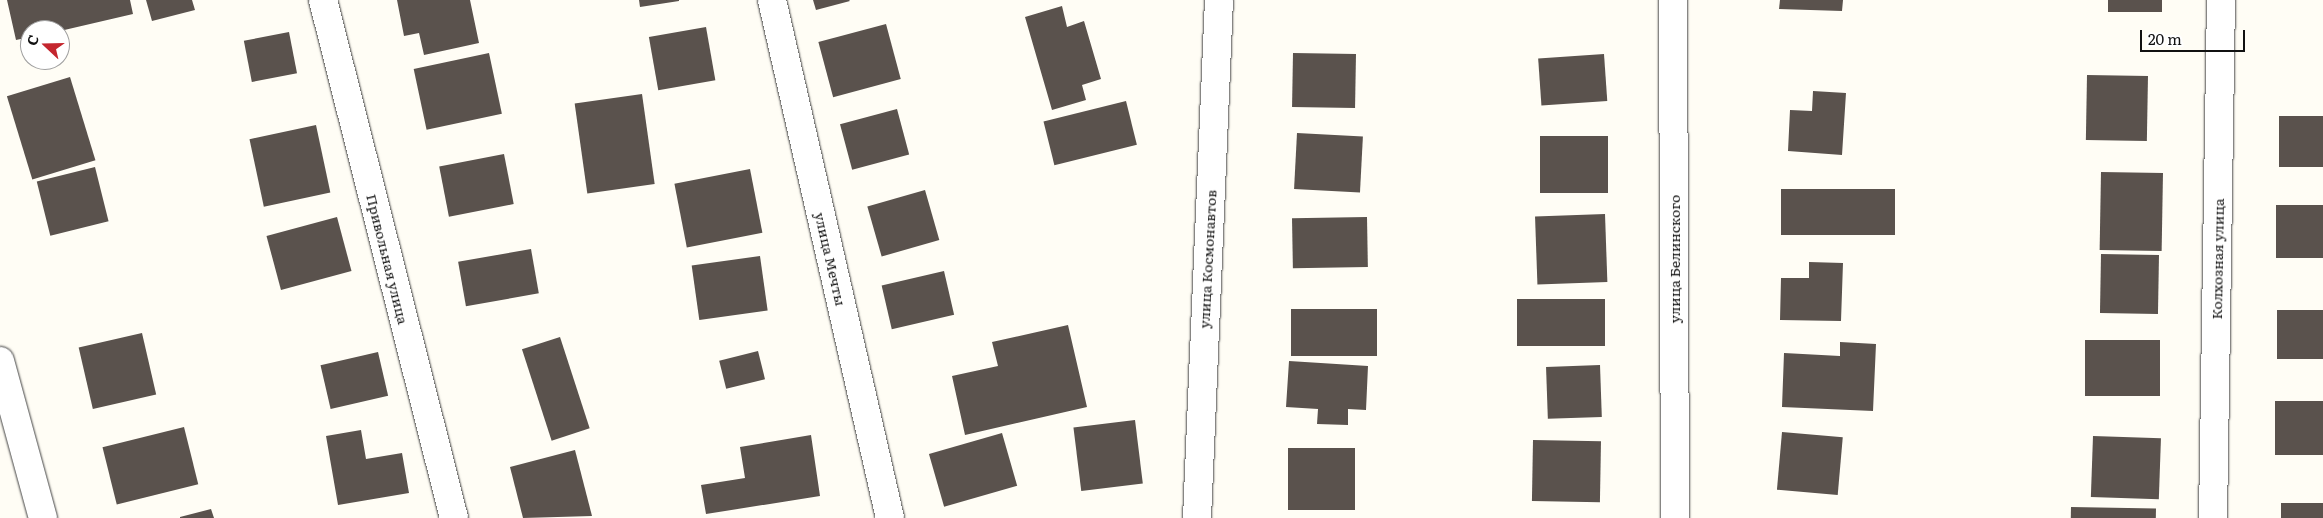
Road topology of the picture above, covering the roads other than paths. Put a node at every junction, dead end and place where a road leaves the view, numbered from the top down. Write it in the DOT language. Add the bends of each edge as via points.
graph roads {
  1 [pos="322,0"];
  2 [pos="772,0"];
  3 [pos="1219,0"];
  4 [pos="1673,0"];
  5 [pos="2221,0"];
  6 [pos="0,361"];
  7 [pos="43,518"];
  8 [pos="454,518"];
  9 [pos="890,518"];
  10 [pos="1197,518"];
  11 [pos="1675,518"];
  12 [pos="2213,518"];
  1 -- 8 [label="street, Привольная улица"];
  2 -- 9 [label="street, улица Мечты"];
  3 -- 10 [label="street, улица Космонавтов"];
  4 -- 11 [label="street, улица Белинского"];
  5 -- 12 [label="street, Колхозная улица"];
  6 -- 7 [label="street"];
}
